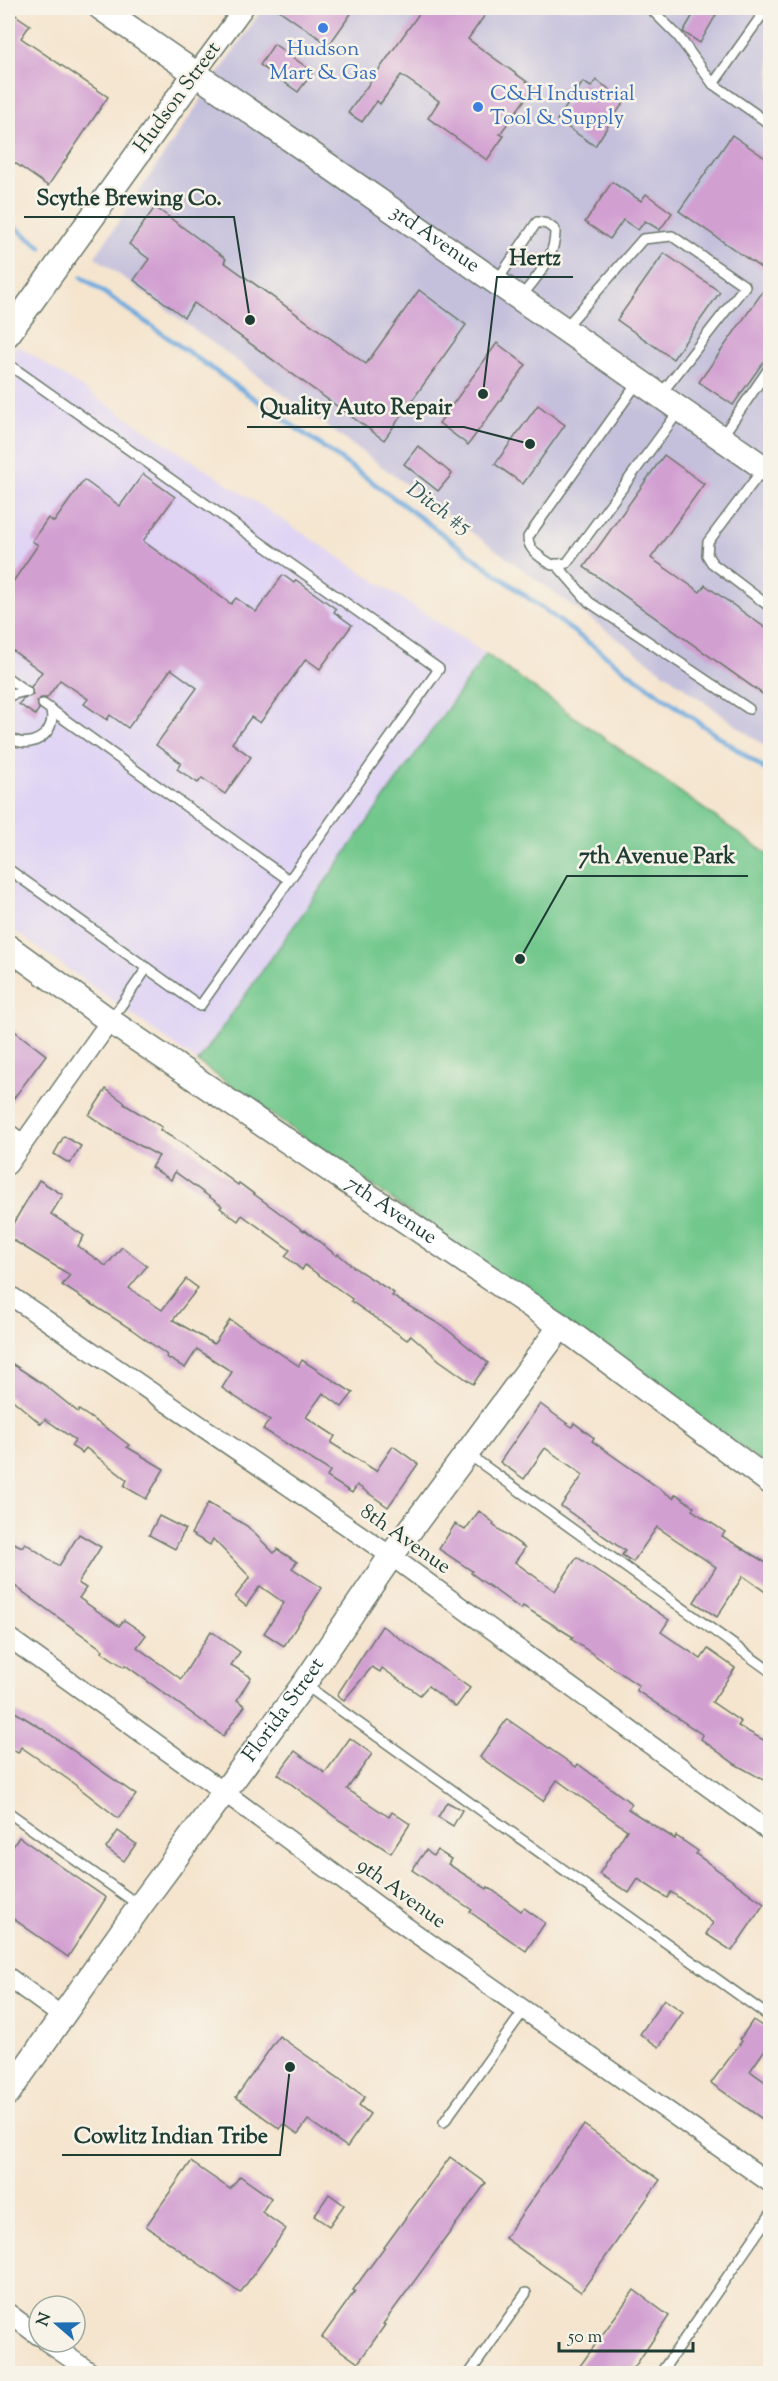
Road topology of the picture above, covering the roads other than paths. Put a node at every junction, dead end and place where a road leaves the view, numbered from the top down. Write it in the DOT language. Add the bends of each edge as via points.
graph roads {
  1 [pos="101,8"];
  2 [pos="650,8"];
  3 [pos="767,8"];
  4 [pos="234,11"];
  5 [pos="196,72"];
  6 [pos="713,84"];
  7 [pos="771,124"];
  8 [pos="497,281"];
  9 [pos="521,297"];
  10 [pos="565,328"];
  11 [pos="8,334"];
  12 [pos="8,364"];
  13 [pos="771,367"];
  14 [pos="639,380"];
  15 [pos="660,395"];
  16 [pos="680,409"];
  17 [pos="721,438"];
  18 [pos="767,469"];
  19 [pos="556,564"];
  20 [pos="771,607"];
  21 [pos="8,678"];
  22 [pos="8,699"];
  23 [pos="748,710"];
  24 [pos="8,739"];
  25 [pos="8,869"];
  26 [pos="289,880"];
  27 [pos="8,948"];
  28 [pos="147,968"];
  29 [pos="110,1021"];
  30 [pos="8,1128"];
  31 [pos="25,1140"];
  32 [pos="8,1165"];
  33 [pos="8,1294"];
  34 [pos="561,1326"];
  35 [pos="467,1453"];
  36 [pos="771,1482"];
  37 [pos="391,1556"];
  38 [pos="8,1637"];
  39 [pos="771,1671"];
  40 [pos="304,1684"];
  41 [pos="224,1792"];
  42 [pos="8,1812"];
  43 [pos="771,1832"];
  44 [pos="140,1906"];
  45 [pos="8,1977"];
  46 [pos="525,2009"];
  47 [pos="62,2016"];
  48 [pos="771,2017"];
  49 [pos="8,2093"];
  50 [pos="444,2122"];
  51 [pos="771,2183"];
  52 [pos="771,2215"];
  53 [pos="526,2293"];
  54 [pos="8,2313"];
  55 [pos="27,2327"];
  56 [pos="65,2354"];
  57 [pos="93,2373"];
  58 [pos="469,2373"];
  59 [pos="660,2373"];
  1 -- 5 [label="street, 3rd Avenue"];
  2 -- 6 [label="lane" via="678,36"];
  3 -- 6 [label="lane"];
  4 -- 5 [label="street, Hudson Street"];
  5 -- 8 [label="street, 3rd Avenue"];
  5 -- 11 [label="street, Hudson Street"];
  6 -- 7 [label="lane"];
  8 -- 9 [label="street, 3rd Avenue"];
  8 -- 9 [label="lane" via="537,222 547,224 555,230 556,242 547,263"];
  9 -- 10 [label="street, 3rd Avenue"];
  10 -- 14 [label="street, 3rd Avenue"];
  10 -- 15 [label="lane" via="643,239 672,236 719,267 745,286"];
  12 -- 26 [label="lane" via="439,669"];
  13 -- 17 [label="lane"];
  14 -- 15 [label="street, 3rd Avenue"];
  14 -- 19 [label="lane" via="528,537 534,552"];
  15 -- 16 [label="street, 3rd Avenue"];
  16 -- 17 [label="street, 3rd Avenue"];
  16 -- 19 [label="lane" via="567,563"];
  17 -- 18 [label="street, 3rd Avenue"];
  18 -- 20 [label="lane" via="706,549 712,562"];
  19 -- 23 [label="lane" via="589,602"];
  21 -- 22 [label="lane" via="27,692"];
  24 -- 26 [label="lane" via="30,744 39,740 51,723 46,706"];
  25 -- 28 [label="lane"];
  26 -- 28 [label="lane" via="200,1006"];
  27 -- 29 [label="street, 7th Avenue"];
  28 -- 29 [label="lane"];
  29 -- 31 [label="street"];
  29 -- 34 [label="street, 7th Avenue"];
  30 -- 31 [label="lane"];
  31 -- 32 [label="street"];
  33 -- 37 [label="street, 8th Avenue"];
  34 -- 35 [label="street, Florida Street"];
  34 -- 36 [label="street, 7th Avenue"];
  35 -- 37 [label="street, Florida Street"];
  35 -- 39 [label="lane"];
  37 -- 40 [label="street, Florida Street"];
  37 -- 43 [label="street, 8th Avenue"];
  38 -- 41 [label="street, 9th Avenue"];
  40 -- 41 [label="street, Florida Street"];
  40 -- 48 [label="lane"];
  41 -- 44 [label="street, Florida Street"];
  41 -- 46 [label="street, 9th Avenue"];
  42 -- 44 [label="lane"];
  44 -- 47 [label="street, Florida Street"];
  45 -- 47 [label="street"];
  46 -- 50 [label="lane"];
  46 -- 51 [label="street, 9th Avenue"];
  47 -- 49 [label="street, Florida Street"];
  52 -- 59 [label="lane"];
  53 -- 58 [label="lane"];
  54 -- 55 [label="street"];
  56 -- 57 [label="street"];
}
